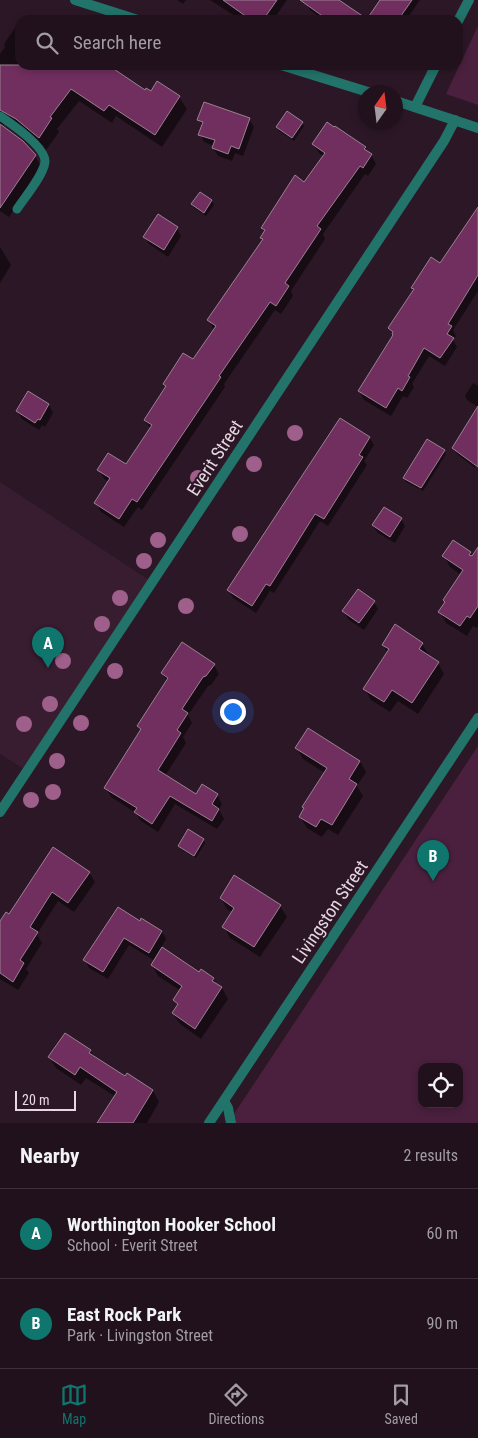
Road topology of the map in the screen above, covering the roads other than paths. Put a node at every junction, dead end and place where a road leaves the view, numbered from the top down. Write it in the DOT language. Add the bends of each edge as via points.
graph roads {
  1 [pos="75,0"];
  2 [pos="469,0"];
  3 [pos="122,15"];
  4 [pos="461,15"];
  5 [pos="297,70"];
  6 [pos="434,70"];
  7 [pos="358,89"];
  8 [pos="403,103"];
  9 [pos="415,107"];
  10 [pos="0,116"];
  11 [pos="455,120"];
  12 [pos="478,128"];
  13 [pos="17,209"];
  14 [pos="478,718"];
  15 [pos="0,811"];
  16 [pos="224,1100"];
  17 [pos="209,1123"];
  18 [pos="231,1123"];
  1 -- 3 [label="street"];
  2 -- 4 [label="street"];
  5 -- 7 [label="street"];
  6 -- 9 [label="street"];
  8 -- 9 [label="street"];
  9 -- 11 [label="street"];
  10 -- 13 [label="lane" via="22,131 43,153 45,162"];
  11 -- 12 [label="street"];
  11 -- 15 [label="street, Everit Street"];
  14 -- 16 [label="street, Livingston Street"];
  16 -- 17 [label="street, Livingston Street"];
  16 -- 18 [label="street"];
}
